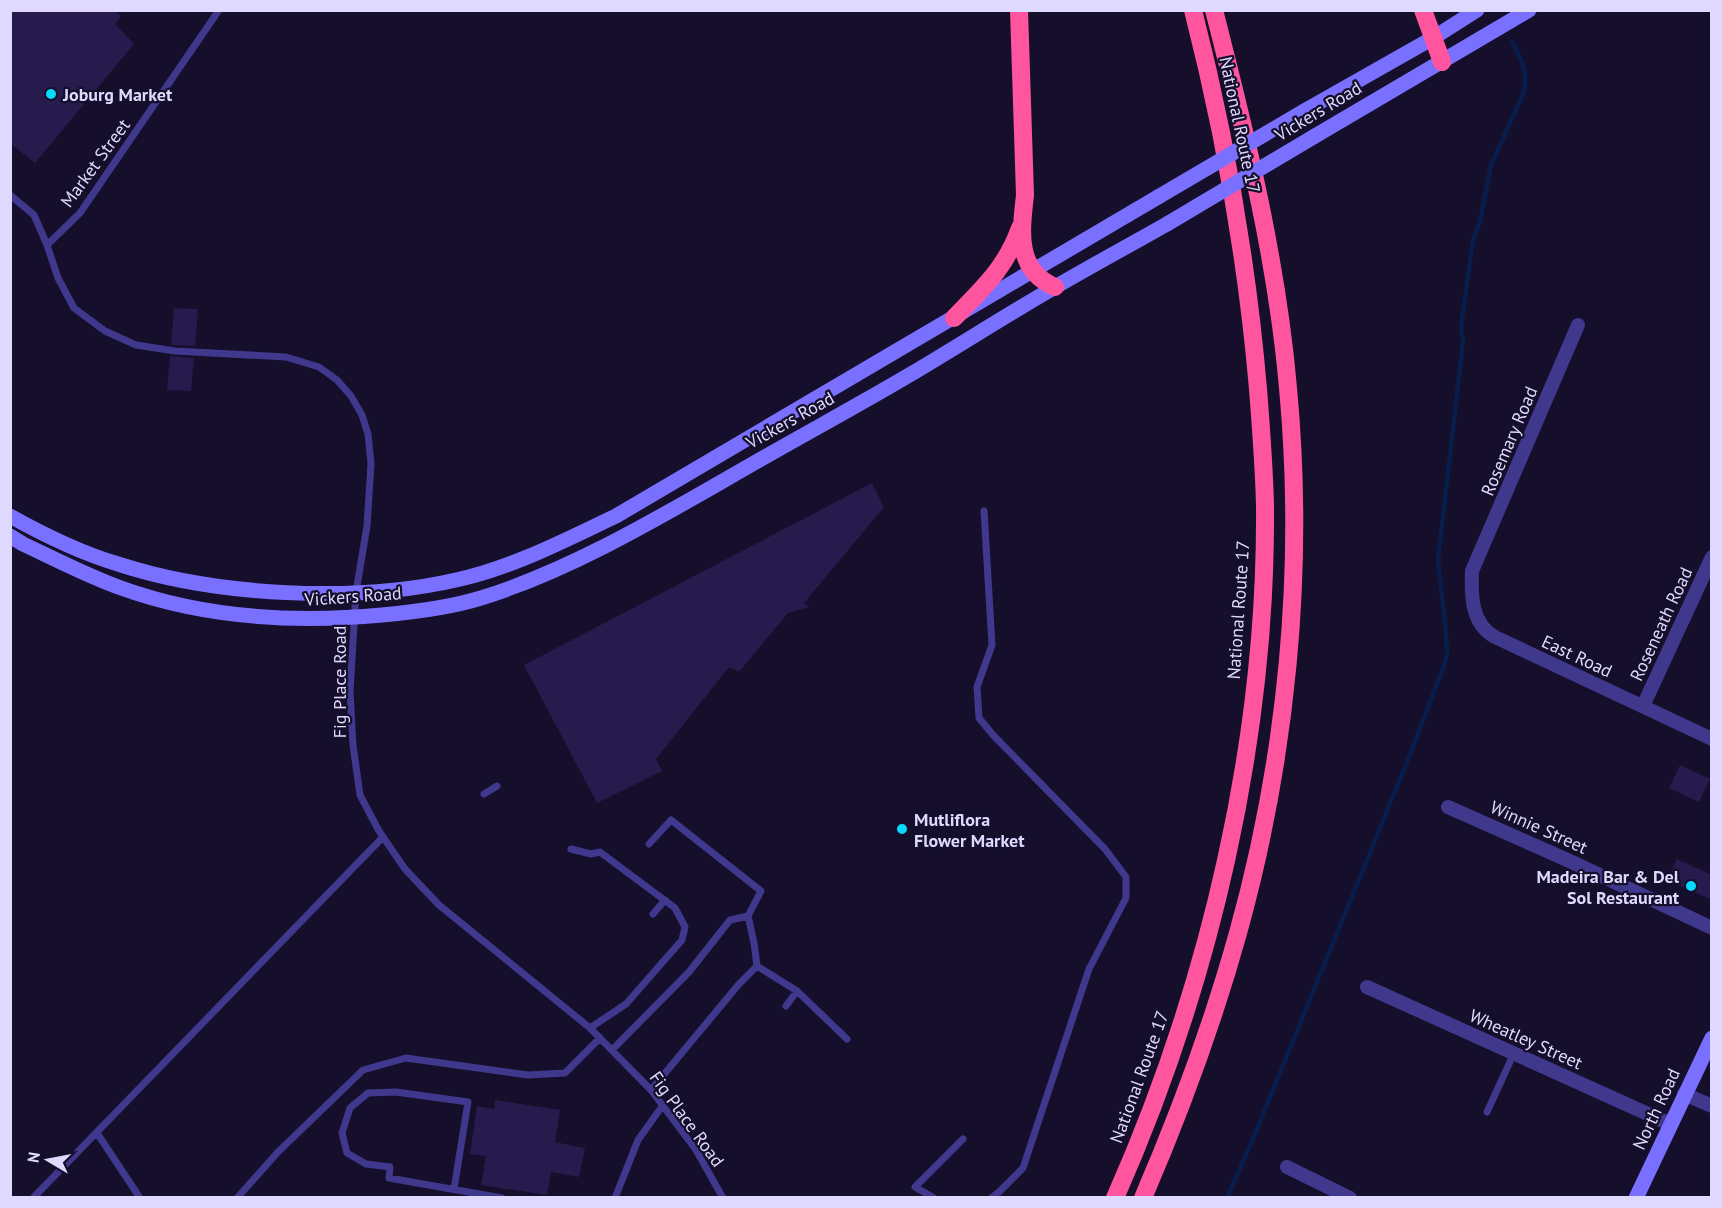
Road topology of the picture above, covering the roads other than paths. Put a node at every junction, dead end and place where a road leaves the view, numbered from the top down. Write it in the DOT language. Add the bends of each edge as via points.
graph roads {
  1 [pos="219,10"];
  2 [pos="1019,10"];
  3 [pos="1193,10"];
  4 [pos="1214,10"];
  5 [pos="1423,10"];
  6 [pos="1477,10"];
  7 [pos="1529,10"];
  8 [pos="1433,38"];
  9 [pos="1442,62"];
  10 [pos="10,195"];
  11 [pos="1022,224"];
  12 [pos="48,245"];
  13 [pos="1033,270"];
  14 [pos="1055,287"];
  15 [pos="954,318"];
  16 [pos="1578,325"];
  17 [pos="984,512"];
  18 [pos="10,516"];
  19 [pos="10,536"];
  20 [pos="1712,557"];
  21 [pos="1472,571"];
  22 [pos="356,592"];
  23 [pos="354,618"];
  24 [pos="1643,706"];
  25 [pos="1712,739"];
  26 [pos="497,786"];
  27 [pos="484,794"];
  28 [pos="1449,807"];
  29 [pos="383,837"];
  30 [pos="649,844"];
  31 [pos="571,849"];
  32 [pos="665,900"];
  33 [pos="652,914"];
  34 [pos="748,916"];
  35 [pos="1712,928"];
  36 [pos="757,966"];
  37 [pos="1367,987"];
  38 [pos="797,991"];
  39 [pos="786,1006"];
  40 [pos="590,1028"];
  41 [pos="600,1038"];
  42 [pos="1712,1038"];
  43 [pos="847,1039"];
  44 [pos="612,1050"];
  45 [pos="1514,1053"];
  46 [pos="651,1090"];
  47 [pos="1684,1094"];
  48 [pos="663,1105"];
  49 [pos="1712,1106"];
  50 [pos="1487,1112"];
  51 [pos="1670,1124"];
  52 [pos="97,1133"];
  53 [pos="963,1138"];
  54 [pos="1287,1167"];
  55 [pos="454,1189"];
  56 [pos="33,1197"];
  57 [pos="140,1197"];
  58 [pos="237,1197"];
  59 [pos="502,1197"];
  60 [pos="615,1197"];
  61 [pos="723,1197"];
  62 [pos="934,1197"];
  63 [pos="991,1197"];
  64 [pos="1115,1197"];
  65 [pos="1143,1197"];
  66 [pos="1350,1197"];
  67 [pos="1636,1197"];
  1 -- 12 [label="lane, Market Street" via="80,213"];
  2 -- 11 [label="highway" via="1025,195"];
  3 -- 64 [label="highway, National Route 17" via="1222,135 1252,324 1264,461 1263,588 1247,747 1220,886 1167,1066"];
  4 -- 65 [label="highway" via="1260,197 1276,289 1293,468 1295,539 1290,634 1270,792 1238,932 1169,1137"];
  5 -- 8 [label="highway"];
  6 -- 8 [label="main road, Vickers Road"];
  7 -- 9 [label="main road, Vickers Road"];
  8 -- 9 [label="highway"];
  8 -- 13 [label="main road, Vickers Road, bridge"];
  9 -- 14 [label="main road, Vickers Road, bridge"];
  10 -- 12 [label="lane" via="34,215"];
  11 -- 13 [label="highway" via="1025,257"];
  11 -- 15 [label="highway" via="999,269"];
  12 -- 22 [label="lane, Fig Place Road" via="58,278 74,308 105,331 136,345 286,357 320,367 337,380 362,415 371,464 367,526"];
  13 -- 14 [label="highway"];
  13 -- 15 [label="main road, Vickers Road"];
  14 -- 23 [label="main road, Vickers Road" via="900,380 569,563 460,603"];
  15 -- 22 [label="main road, Vickers Road" via="616,516 578,534 497,569 457,580 407,589"];
  16 -- 21 [label="street, Rosemary Road"];
  17 -- 63 [label="lane" via="992,645 977,687 979,718 1105,849 1126,877 1126,897 1089,969 1023,1168"];
  18 -- 22 [label="main road, Vickers Road" via="119,565 191,582 256,590"];
  19 -- 23 [label="main road, Vickers Road" via="122,588 202,609 309,620"];
  20 -- 24 [label="street, Roseneath Road"];
  21 -- 24 [label="street, East Road" via="1475,612 1487,633"];
  22 -- 23 [label="lane, Fig Place Road"];
  23 -- 29 [label="lane, Fig Place Road" via="350,692 353,745 360,795"];
  24 -- 25 [label="street, East Road"];
  26 -- 27 [label="lane"];
  28 -- 35 [label="street, Winnie Street"];
  29 -- 40 [label="lane, Fig Place Road" via="405,869 439,905"];
  29 -- 52 [label="lane"];
  30 -- 34 [label="lane" via="671,820 760,891"];
  31 -- 32 [label="lane" via="600,852"];
  32 -- 33 [label="lane"];
  32 -- 40 [label="lane" via="675,908 685,927 682,940 627,1004"];
  34 -- 36 [label="lane"];
  34 -- 44 [label="lane" via="729,920 689,972"];
  36 -- 38 [label="lane"];
  36 -- 46 [label="lane"];
  37 -- 45 [label="street, Wheatley Street"];
  38 -- 39 [label="lane"];
  38 -- 43 [label="lane"];
  40 -- 41 [label="lane, Fig Place Road"];
  41 -- 44 [label="lane, Fig Place Road"];
  41 -- 58 [label="lane" via="565,1072 528,1075 406,1058 363,1070"];
  42 -- 47 [label="main road, North Road"];
  44 -- 46 [label="lane, Fig Place Road"];
  45 -- 50 [label="lane"];
  45 -- 51 [label="street, Wheatley Street"];
  46 -- 48 [label="lane, Fig Place Road"];
  47 -- 49 [label="street"];
  47 -- 51 [label="main road, North Road"];
  48 -- 60 [label="lane" via="638,1140"];
  48 -- 61 [label="lane, Fig Place Road" via="696,1150"];
  51 -- 67 [label="main road, North Road"];
  52 -- 56 [label="lane"];
  52 -- 57 [label="lane"];
  53 -- 62 [label="lane" via="915,1187"];
  54 -- 66 [label="street"];
  55 -- 55 [label="lane" via="389,1178 390,1167 366,1164 347,1153 342,1133 350,1108 368,1093 396,1092 468,1102"];
  55 -- 59 [label="lane"];
}
